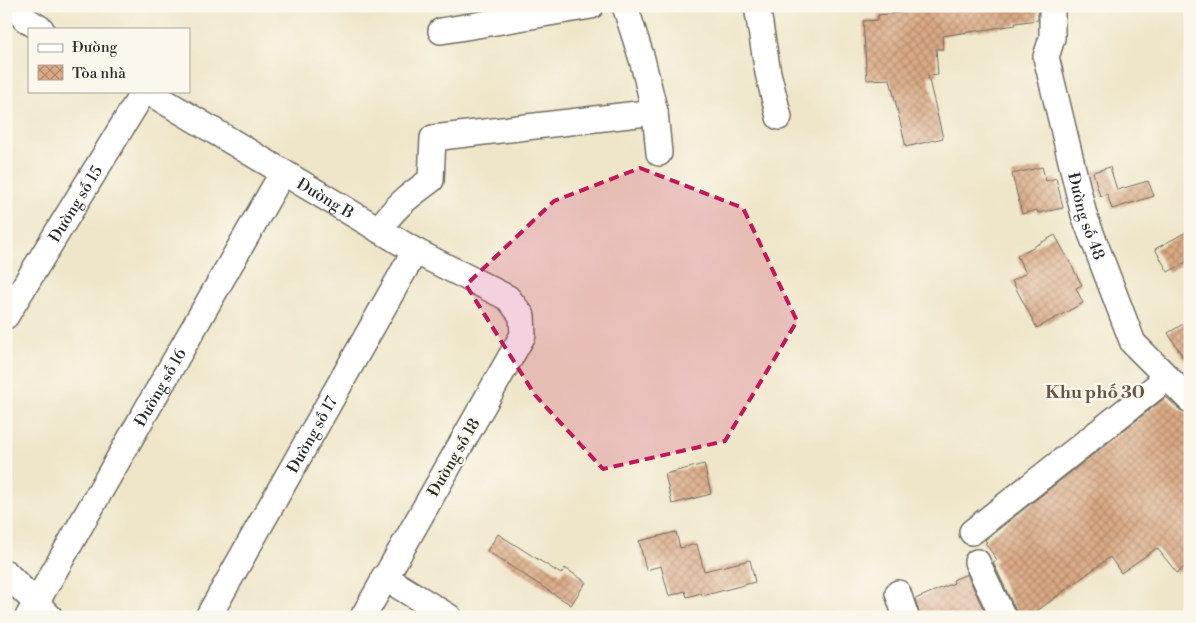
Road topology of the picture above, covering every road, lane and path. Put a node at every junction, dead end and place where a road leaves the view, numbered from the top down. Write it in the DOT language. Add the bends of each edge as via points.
graph roads {
  1 [pos="14,6"];
  2 [pos="591,6"];
  3 [pos="625,6"];
  4 [pos="757,6"];
  5 [pos="1052,6"];
  6 [pos="39,28"];
  7 [pos="441,31"];
  8 [pos="145,92"];
  9 [pos="148,92"];
  10 [pos="654,112"];
  11 [pos="779,117"];
  12 [pos="659,153"];
  13 [pos="283,172"];
  14 [pos="379,230"];
  15 [pos="415,251"];
  16 [pos="508,298"];
  17 [pos="6,316"];
  18 [pos="1167,378"];
  19 [pos="1190,400"];
  20 [pos="972,532"];
  21 [pos="977,562"];
  22 [pos="6,574"];
  23 [pos="384,577"];
  24 [pos="898,593"];
  25 [pos="38,612"];
  26 [pos="208,617"];
  27 [pos="363,617"];
  28 [pos="450,617"];
  29 [pos="906,617"];
  30 [pos="1003,617"];
  1 -- 6 [label="street" via="25,19"];
  2 -- 7 [label="street"];
  3 -- 10 [label="street"];
  4 -- 11 [label="street"];
  5 -- 18 [label="street, Đường số 48" via="1052,38 1046,57 1084,215 1133,343"];
  8 -- 17 [label="street, Đường số 15"];
  9 -- 13 [label="street, Đường B"];
  10 -- 12 [label="street"];
  10 -- 14 [label="street" via="432,138 431,180 402,201"];
  13 -- 14 [label="street, Đường B"];
  13 -- 25 [label="street, Đường số 16"];
  14 -- 15 [label="street, Đường B"];
  15 -- 16 [label="street, Đường B"];
  15 -- 26 [label="street, Đường số 17"];
  16 -- 23 [label="street, Đường số 18" via="522,316 523,335"];
  18 -- 19 [label="street, Đường số 48"];
  18 -- 20 [label="street"];
  21 -- 30 [label="street"];
  22 -- 25 [label="street"];
  23 -- 27 [label="street, Đường số 18"];
  23 -- 28 [label="street"];
  24 -- 29 [label="street"];
}
